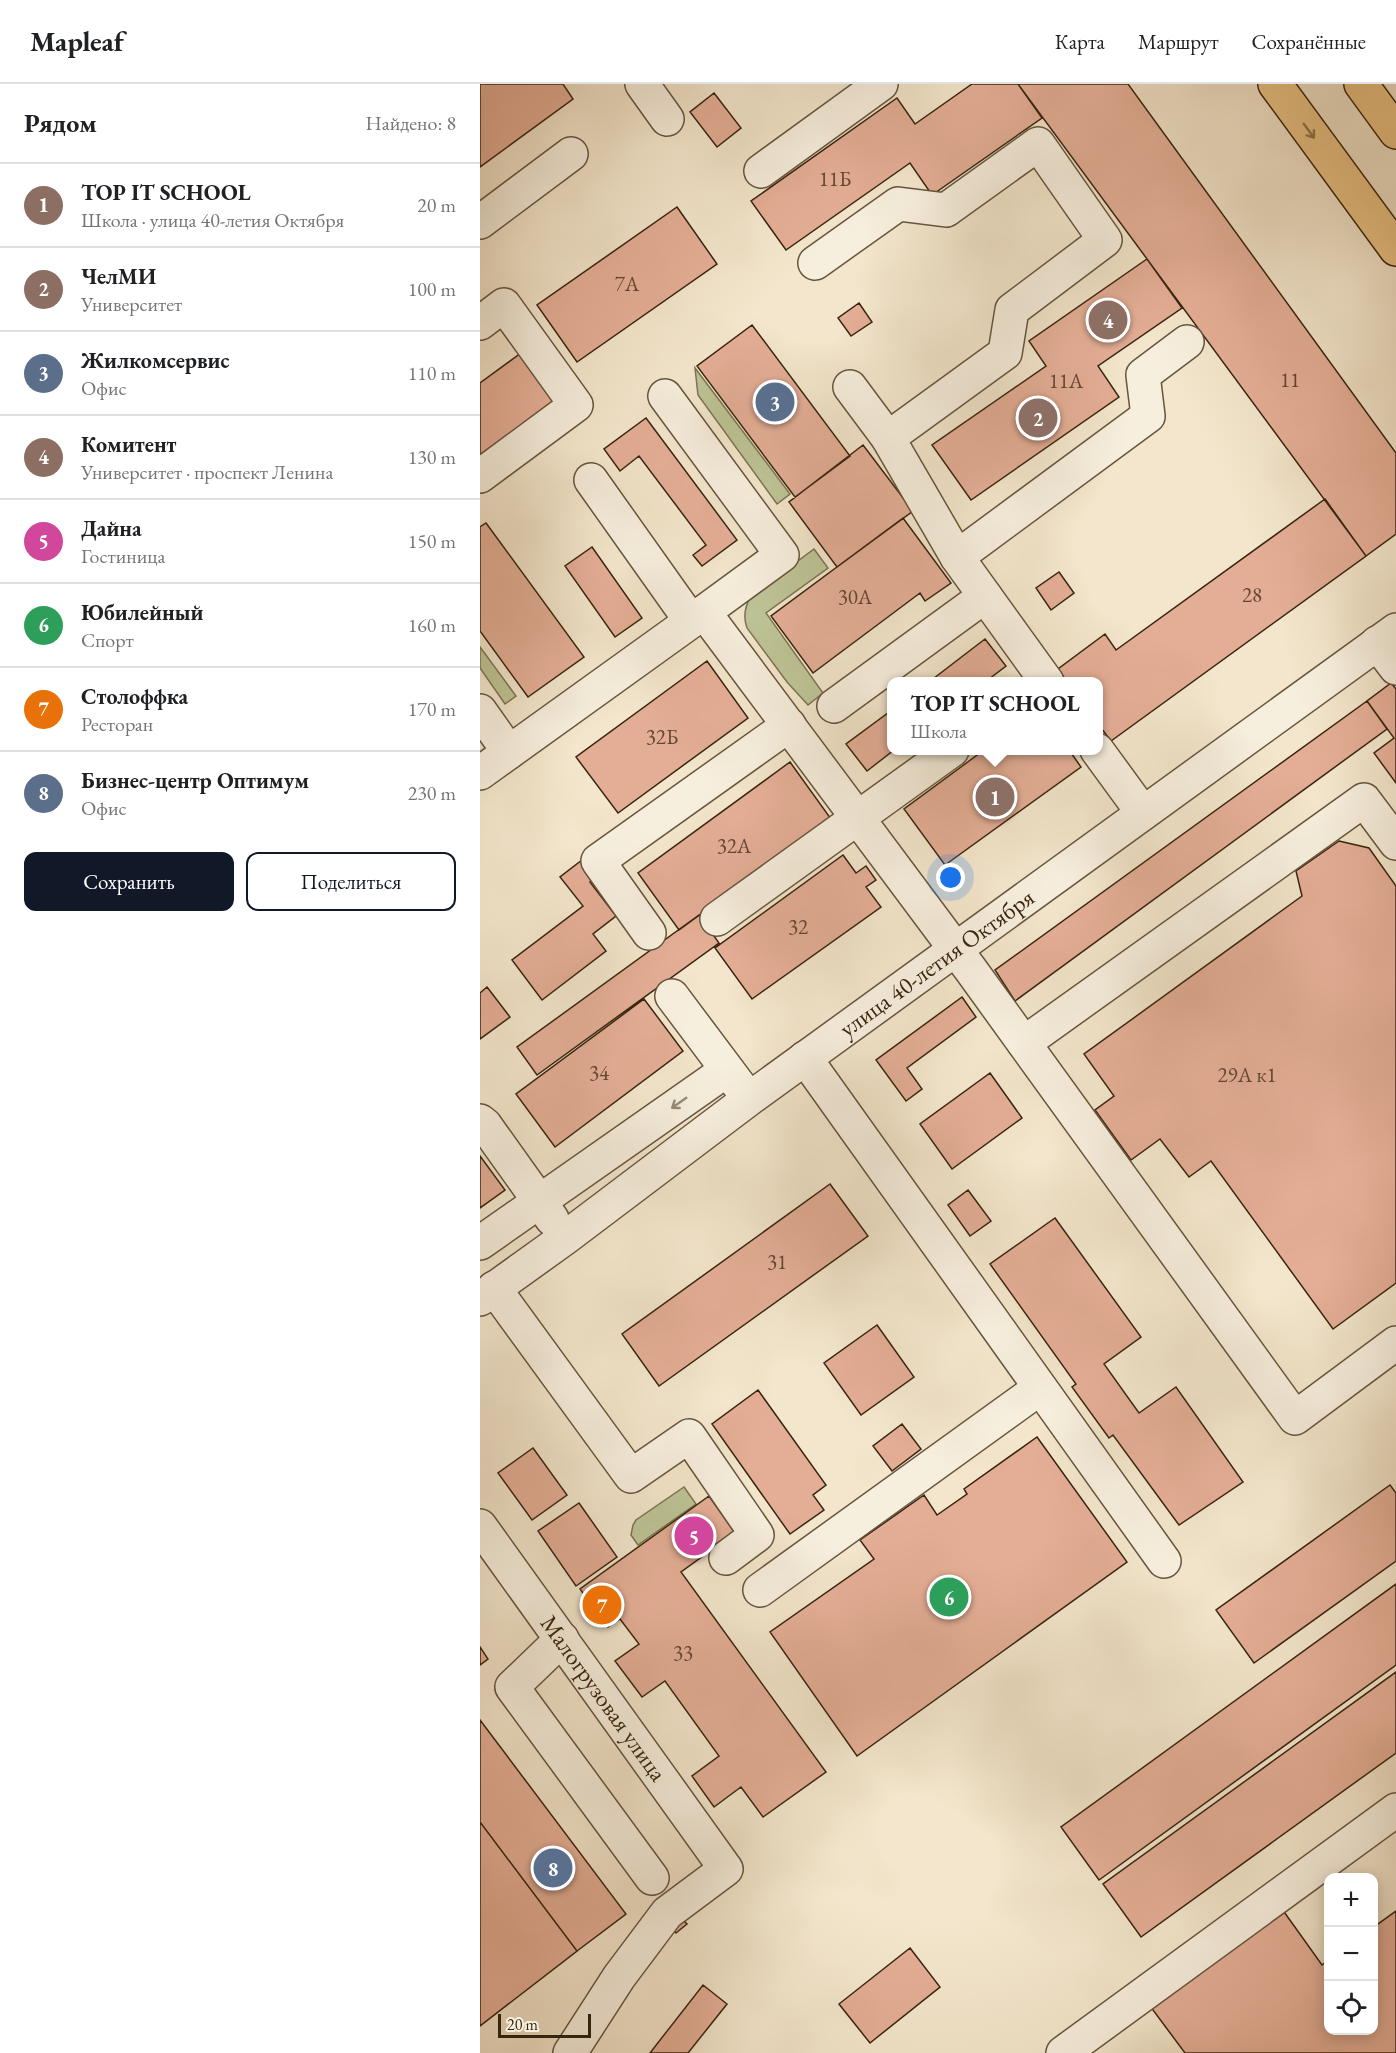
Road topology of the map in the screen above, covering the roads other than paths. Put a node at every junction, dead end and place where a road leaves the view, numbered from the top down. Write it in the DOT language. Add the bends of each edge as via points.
graph roads {
  1 [pos="642,84"];
  2 [pos="881,84"];
  3 [pos="1275,84"];
  4 [pos="1361,84"];
  5 [pos="667,119"];
  6 [pos="1396,132"];
  7 [pos="571,154"];
  8 [pos="761,171"];
  9 [pos="480,222"];
  10 [pos="1396,249"];
  11 [pos="815,263"];
  12 [pos="480,323"];
  13 [pos="1187,342"];
  14 [pos="850,387"];
  15 [pos="665,396"];
  16 [pos="888,438"];
  17 [pos="480,476"];
  18 [pos="591,480"];
  19 [pos="957,557"];
  20 [pos="985,596"];
  21 [pos="698,617"];
  22 [pos="1390,647"];
  23 [pos="1044,677"];
  24 [pos="834,706"];
  25 [pos="480,711"];
  26 [pos="789,725"];
  27 [pos="509,752"];
  28 [pos="945,755"];
  29 [pos="1102,755"];
  30 [pos="480,773"];
  31 [pos="1143,813"];
  32 [pos="858,818"];
  33 [pos="1396,843"];
  34 [pos="717,919"];
  35 [pos="649,933"];
  36 [pos="956,948"];
  37 [pos="672,996"];
  38 [pos="1024,1043"];
  39 [pos="805,1058"];
  40 [pos="727,1070"];
  41 [pos="749,1099"];
  42 [pos="480,1122"];
  43 [pos="540,1202"];
  44 [pos="565,1238"];
  45 [pos="480,1244"];
  46 [pos="487,1294"];
  47 [pos="1396,1343"];
  48 [pos="1040,1388"];
  49 [pos="480,1526"];
  50 [pos="726,1558"];
  51 [pos="1164,1561"];
  52 [pos="760,1590"];
  53 [pos="562,1639"];
  54 [pos="1396,1810"];
  55 [pos="652,1878"];
  56 [pos="570,2053"];
  57 [pos="1063,2053"];
  1 -- 5 [label="street"];
  2 -- 8 [label="street"];
  3 -- 10 [label="main road, one-way"];
  4 -- 6 [label="main road"];
  7 -- 9 [label="street"];
  11 -- 16 [label="street" via="898,204 946,210 1038,144 1105,240 1012,310 1005,353"];
  12 -- 17 [label="street" via="504,305 576,405"];
  13 -- 19 [label="street" via="1143,375 1148,416"];
  14 -- 16 [label="street"];
  15 -- 21 [label="street" via="782,555"];
  16 -- 19 [label="street"];
  18 -- 21 [label="street"];
  19 -- 20 [label="street"];
  20 -- 23 [label="street"];
  20 -- 24 [label="street"];
  21 -- 26 [label="street"];
  21 -- 27 [label="street"];
  22 -- 31 [label="street, улица 40-летия Октября"];
  25 -- 27 [label="street"];
  26 -- 32 [label="street"];
  26 -- 35 [label="street" via="598,861"];
  27 -- 30 [label="street"];
  28 -- 32 [label="street"];
  29 -- 31 [label="street"];
  31 -- 36 [label="street, улица 40-летия Октября"];
  32 -- 34 [label="street"];
  32 -- 36 [label="street"];
  33 -- 38 [label="street" via="1364,800"];
  36 -- 38 [label="street"];
  36 -- 39 [label="street, улица 40-летия Октября"];
  37 -- 40 [label="street"];
  38 -- 47 [label="street" via="1295,1418"];
  39 -- 41 [label="street, улица 40-летия Октября"];
  39 -- 48 [label="street"];
  40 -- 41 [label="street"];
  40 -- 43 [label="street, one-way"];
  41 -- 44 [label="street, улица 40-летия Октября"];
  42 -- 43 [label="street"];
  43 -- 44 [label="street"];
  43 -- 45 [label="street"];
  44 -- 46 [label="street, улица 40-летия Октября"];
  46 -- 50 [label="street" via="632,1476 689,1436 757,1535"];
  48 -- 51 [label="street"];
  48 -- 52 [label="street"];
  49 -- 53 [label="street, Малогрузовая улица"];
  53 -- 55 [label="street" via="512,1687"];
  53 -- 56 [label="street, Малогрузовая улица" via="726,1869 667,1913 619,1977"];
  54 -- 57 [label="street"];
}
